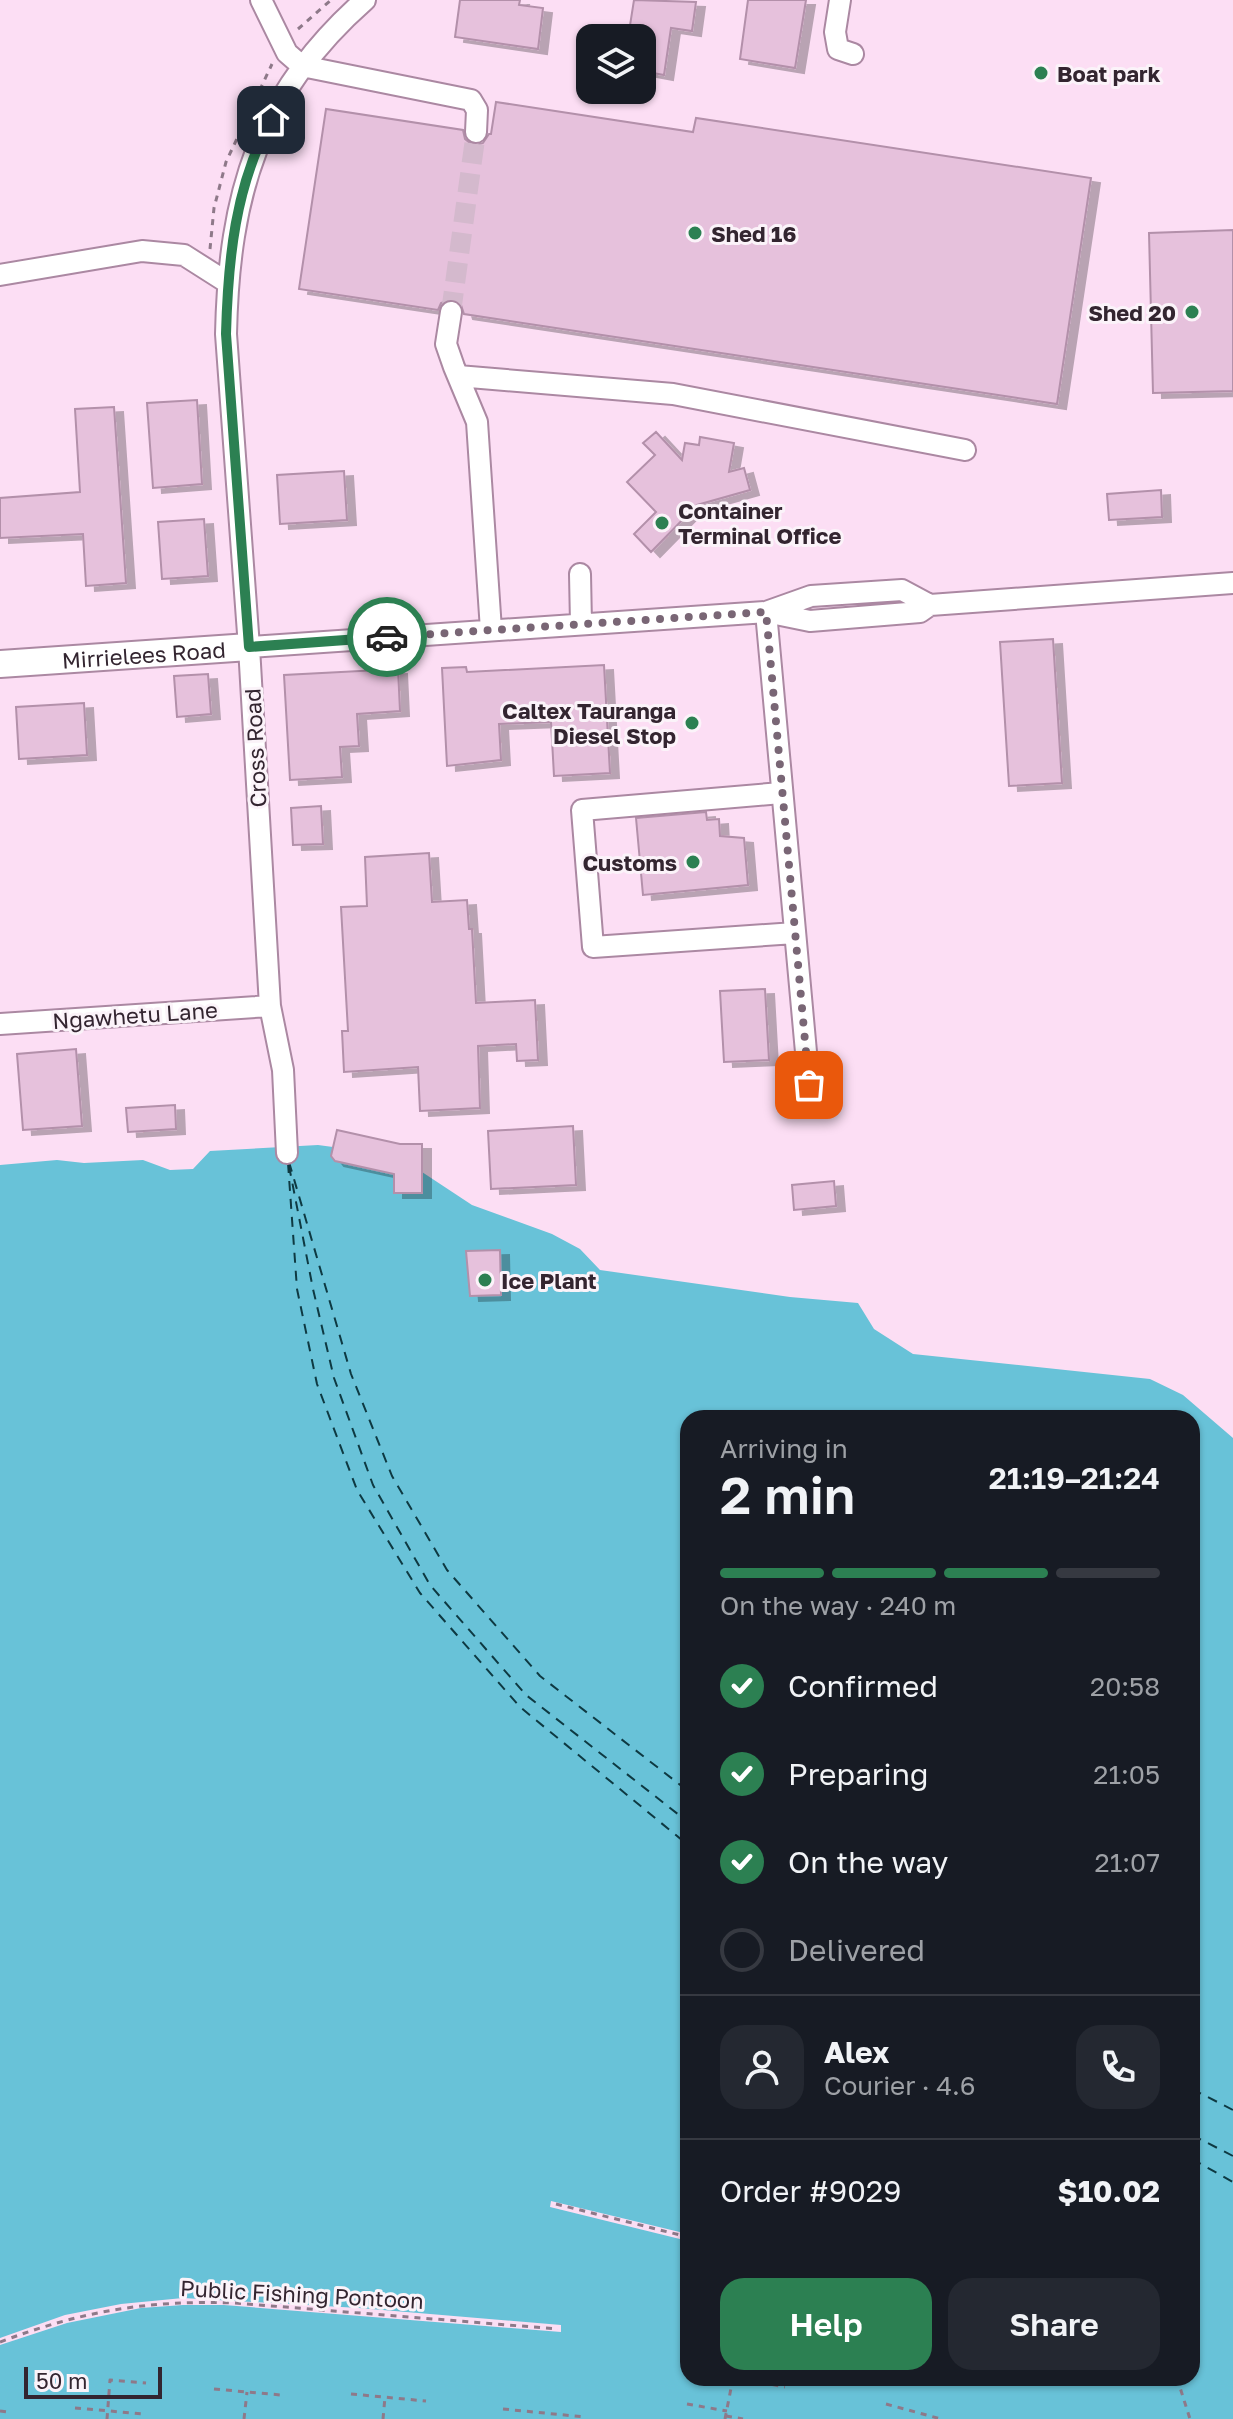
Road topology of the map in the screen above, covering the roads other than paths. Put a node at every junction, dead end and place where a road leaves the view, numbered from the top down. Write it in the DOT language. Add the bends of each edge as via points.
graph roads {
  1 [pos="261,0"];
  2 [pos="365,0"];
  3 [pos="840,0"];
  4 [pos="853,54"];
  5 [pos="302,66"];
  6 [pos="476,132"];
  7 [pos="0,275"];
  8 [pos="228,283"];
  9 [pos="451,312"];
  10 [pos="458,376"];
  11 [pos="965,450"];
  12 [pos="580,574"];
  13 [pos="1233,583"];
  14 [pos="766,612"];
  15 [pos="581,624"];
  16 [pos="491,630"];
  17 [pos="249,647"];
  18 [pos="0,664"];
  19 [pos="781,793"];
  20 [pos="795,933"];
  21 [pos="270,1006"];
  22 [pos="0,1024"];
  23 [pos="809,1085"];
  24 [pos="293,1152"];
  1 -- 5 [label="street" via="287,53"];
  2 -- 5 [label="street, Cross Road"];
  3 -- 4 [label="street" via="838,49"];
  5 -- 6 [label="street" via="471,100 477,110"];
  5 -- 8 [label="street, Cross Road" via="259,141 244,183"];
  7 -- 8 [label="street" via="142,251 184,255"];
  8 -- 17 [label="street, Cross Road" via="226,334"];
  9 -- 10 [label="street" via="446,344"];
  10 -- 11 [label="street" via="673,394"];
  10 -- 16 [label="street" via="477,422"];
  12 -- 15 [label="street"];
  13 -- 14 [label="street, Mirrielees Road" via="930,605 920,612 810,621"];
  14 -- 15 [label="street, Mirrielees Road"];
  14 -- 19 [label="street"];
  15 -- 16 [label="street, Mirrielees Road"];
  16 -- 17 [label="street, Mirrielees Road"];
  17 -- 18 [label="main road, Mirrielees Road"];
  17 -- 21 [label="street, Cross Road"];
  19 -- 20 [label="street"];
  19 -- 20 [label="street" via="582,810 593,947"];
  20 -- 23 [label="street"];
  21 -- 22 [label="street, Ngawhetu Lane"];
  21 -- 24 [label="street, Cross Road"];
}
